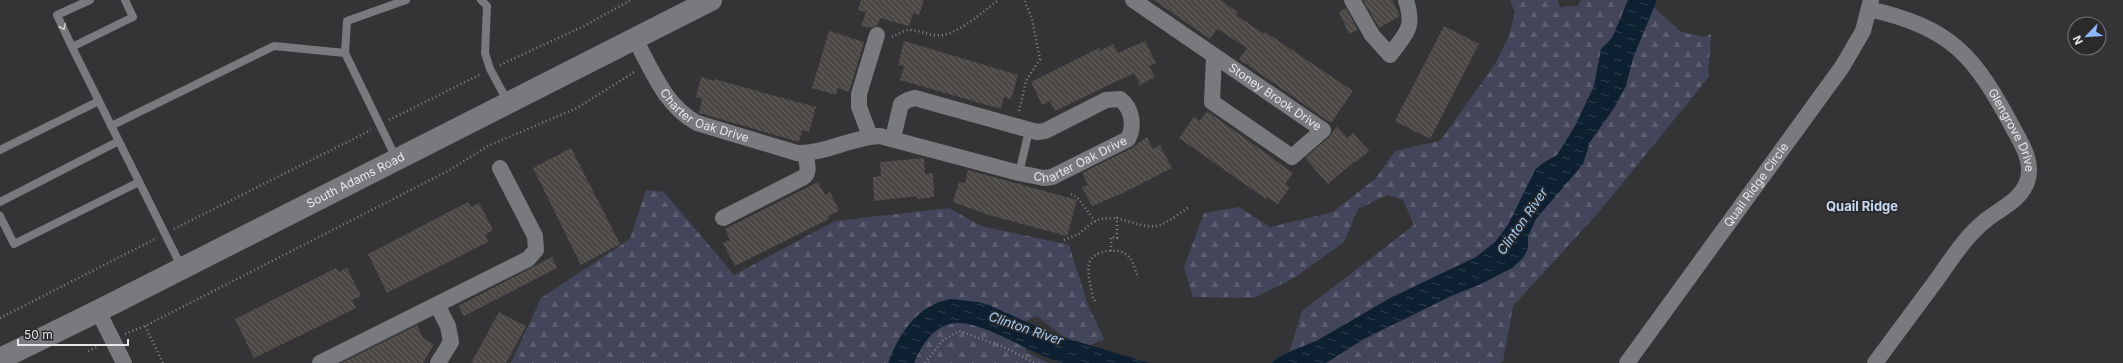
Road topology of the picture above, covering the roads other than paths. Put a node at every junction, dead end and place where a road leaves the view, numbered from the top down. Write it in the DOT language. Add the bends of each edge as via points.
graph roads {
  1 [pos="90,0"];
  2 [pos="125,0"];
  3 [pos="406,0"];
  4 [pos="481,0"];
  5 [pos="711,0"];
  6 [pos="1133,0"];
  7 [pos="1352,0"];
  8 [pos="1406,0"];
  9 [pos="1870,5"];
  10 [pos="635,39"];
  11 [pos="875,41"];
  12 [pos="72,47"];
  13 [pos="345,53"];
  14 [pos="1214,56"];
  15 [pos="99,101"];
  16 [pos="508,102"];
  17 [pos="111,126"];
  18 [pos="1030,131"];
  19 [pos="870,136"];
  20 [pos="893,138"];
  21 [pos="118,141"];
  22 [pos="0,150"];
  23 [pos="805,153"];
  24 [pos="397,158"];
  25 [pos="500,168"];
  26 [pos="1019,174"];
  27 [pos="139,182"];
  28 [pos="0,202"];
  29 [pos="0,216"];
  30 [pos="723,218"];
  31 [pos="182,269"];
  32 [pos="437,305"];
  33 [pos="98,311"];
  34 [pos="0,359"];
  35 [pos="124,363"];
  36 [pos="320,363"];
  37 [pos="438,363"];
  38 [pos="1627,363"];
  39 [pos="1875,363"];
  1 -- 12 [label="lane, one-way" via="57,15"];
  2 -- 12 [label="lane" via="134,17"];
  3 -- 13 [label="lane" via="346,21"];
  4 -- 16 [label="lane" via="487,6 484,53"];
  5 -- 10 [label="main road, South Adams Road"];
  6 -- 14 [label="street, Stoney Brook Drive"];
  7 -- 8 [label="street" via="1372,35 1390,55 1410,27"];
  9 -- 38 [label="street, Quail Ridge Circle" via="1863,31 1842,67"];
  9 -- 39 [label="street, Glengrove Drive" via="1915,22 1960,49 1993,91 2027,155 2029,167 2028,181 2022,193 1986,220 1967,239"];
  10 -- 16 [label="main road, South Adams Road"];
  10 -- 23 [label="street, Charter Oak Drive" via="673,105 687,118 715,129"];
  11 -- 19 [label="street" via="859,94 859,107"];
  12 -- 15 [label="lane"];
  13 -- 17 [label="lane" via="274,46"];
  13 -- 24 [label="lane"];
  14 -- 14 [label="street, Stoney Brook Drive" via="1297,112 1323,130 1292,157 1212,102"];
  15 -- 17 [label="lane"];
  15 -- 22 [label="lane"];
  16 -- 24 [label="main road, South Adams Road"];
  17 -- 21 [label="lane"];
  18 -- 20 [label="street, Charter Oak Drive" via="915,98 902,104"];
  18 -- 26 [label="lane"];
  18 -- 26 [label="street, Charter Oak Drive" via="1044,131 1114,98 1125,103 1132,122 1132,131 1128,139 1052,177"];
  19 -- 20 [label="street, Charter Oak Drive"];
  19 -- 23 [label="street, Charter Oak Drive"];
  20 -- 26 [label="street, Charter Oak Drive"];
  21 -- 27 [label="lane"];
  21 -- 28 [label="lane"];
  23 -- 30 [label="street" via="808,169 804,177"];
  24 -- 31 [label="main road, South Adams Road"];
  25 -- 32 [label="street" via="535,236 536,250 528,259"];
  27 -- 29 [label="lane" via="14,244"];
  27 -- 31 [label="lane"];
  31 -- 33 [label="main road, South Adams Road"];
  32 -- 36 [label="street"];
  32 -- 37 [label="street" via="448,326 451,342"];
  33 -- 34 [label="main road, South Adams Road"];
  33 -- 35 [label="street"];
}
